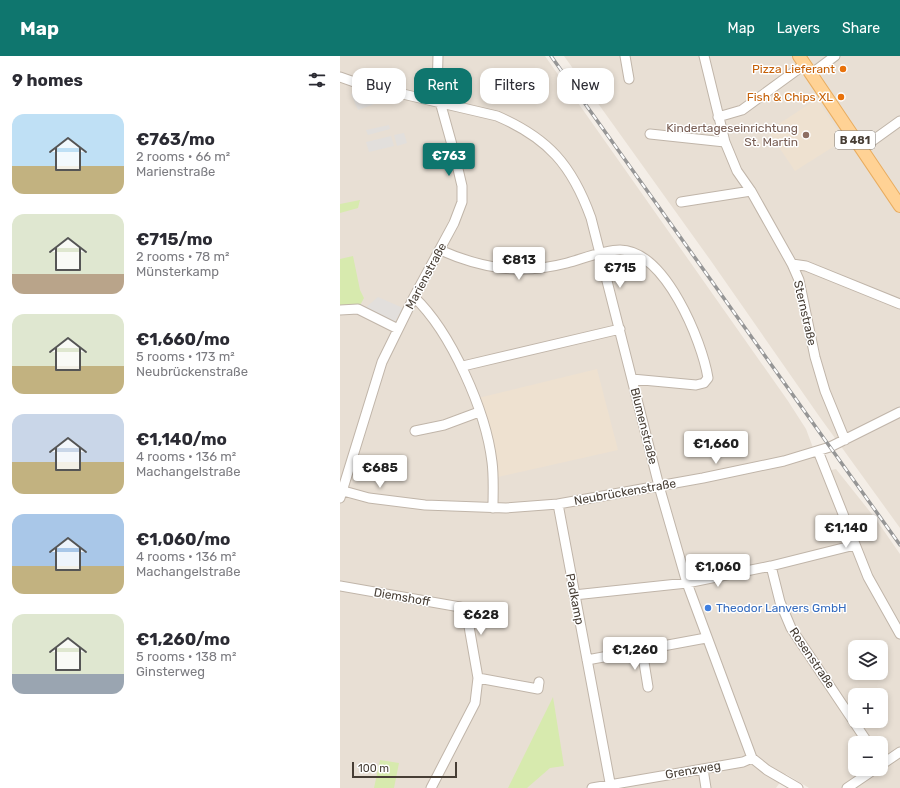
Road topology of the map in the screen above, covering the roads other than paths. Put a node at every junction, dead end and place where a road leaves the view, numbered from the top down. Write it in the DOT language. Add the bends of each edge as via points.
graph roads {
  1 [pos="438,56"];
  2 [pos="626,56"];
  3 [pos="704,56"];
  4 [pos="835,56"];
  5 [pos="805,65"];
  6 [pos="438,68"];
  7 [pos="340,77"];
  8 [pos="629,79"];
  9 [pos="414,97"];
  10 [pos="439,104"];
  11 [pos="443,104"];
  12 [pos="718,117"];
  13 [pos="900,121"];
  14 [pos="650,134"];
  15 [pos="725,142"];
  16 [pos="861,149"];
  17 [pos="751,191"];
  18 [pos="681,202"];
  19 [pos="900,206"];
  20 [pos="440,250"];
  21 [pos="600,255"];
  22 [pos="792,264"];
  23 [pos="414,297"];
  24 [pos="900,304"];
  25 [pos="340,310"];
  26 [pos="398,329"];
  27 [pos="620,329"];
  28 [pos="463,366"];
  29 [pos="632,378"];
  30 [pos="479,412"];
  31 [pos="900,412"];
  32 [pos="415,431"];
  33 [pos="845,440"];
  34 [pos="818,452"];
  35 [pos="659,486"];
  36 [pos="341,493"];
  37 [pos="558,504"];
  38 [pos="494,508"];
  39 [pos="856,545"];
  40 [pos="771,566"];
  41 [pos="687,583"];
  42 [pos="340,586"];
  43 [pos="574,595"];
  44 [pos="900,634"];
  45 [pos="706,638"];
  46 [pos="642,650"];
  47 [pos="587,660"];
  48 [pos="478,678"];
  49 [pos="539,682"];
  50 [pos="648,687"];
  51 [pos="863,736"];
  52 [pos="900,752"];
  53 [pos="752,758"];
  54 [pos="888,760"];
  55 [pos="703,769"];
  56 [pos="864,776"];
  57 [pos="611,786"];
  58 [pos="431,788"];
  59 [pos="592,788"];
  60 [pos="706,788"];
  61 [pos="798,788"];
  62 [pos="847,788"];
  1 -- 6 [label="street, Marienstraße"];
  2 -- 8 [label="street"];
  3 -- 12 [label="street, Sternstraße"];
  4 -- 5 [label="street"];
  5 -- 12 [label="street" via="742,110"];
  5 -- 16 [label="main road, B 481"];
  7 -- 9 [label="street, Blumenstraße"];
  10 -- 20 [label="street, Marienstraße" via="462,186 462,202"];
  11 -- 21 [label="street, Blumenstraße" via="497,116 540,139 566,167 579,188 591,218"];
  12 -- 15 [label="street, Sternstraße"];
  13 -- 16 [label="street"];
  14 -- 15 [label="street"];
  15 -- 17 [label="street, Sternstraße" via="737,171"];
  16 -- 19 [label="main road, B 481"];
  17 -- 18 [label="street"];
  17 -- 22 [label="street, Sternstraße"];
  20 -- 21 [label="street" via="462,260 521,270 544,269"];
  20 -- 23 [label="street, Marienstraße"];
  21 -- 27 [label="street, Blumenstraße"];
  21 -- 29 [label="street" via="619,250 632,252 643,258 670,286 700,344 708,378 704,384 696,385"];
  22 -- 24 [label="street" via="806,266"];
  22 -- 33 [label="street, Sternstraße" via="825,391"];
  23 -- 26 [label="street, Marienstraße"];
  23 -- 28 [label="street" via="424,306"];
  25 -- 26 [label="street" via="358,309"];
  26 -- 36 [label="street, Marienstraße" via="382,362"];
  27 -- 28 [label="street"];
  27 -- 29 [label="street, Blumenstraße"];
  28 -- 30 [label="street"];
  29 -- 35 [label="street, Blumenstraße"];
  30 -- 32 [label="street" via="444,425"];
  30 -- 38 [label="street" via="489,442"];
  31 -- 33 [label="street, Neubrückenstraße"];
  33 -- 34 [label="street, Neubrückenstraße"];
  34 -- 35 [label="street, Neubrückenstraße"];
  34 -- 39 [label="street"];
  35 -- 37 [label="street, Neubrückenstraße"];
  35 -- 41 [label="street, Blumenstraße"];
  36 -- 38 [label="street, Neubrückenstraße" via="390,501"];
  37 -- 38 [label="street, Neubrückenstraße"];
  37 -- 43 [label="street, Padkamp"];
  39 -- 40 [label="street"];
  39 -- 44 [label="street" via="868,577"];
  40 -- 41 [label="street"];
  40 -- 51 [label="street, Rosenstraße" via="780,602 791,628"];
  41 -- 43 [label="street"];
  41 -- 45 [label="street, Blumenstraße"];
  42 -- 48 [label="street, Diemshoff" via="460,607 467,614"];
  43 -- 47 [label="street, Padkamp"];
  45 -- 46 [label="street"];
  45 -- 53 [label="street, Blumenstraße"];
  46 -- 47 [label="street"];
  46 -- 50 [label="street"];
  47 -- 57 [label="street, Padkamp"];
  48 -- 49 [label="street" via="538,689"];
  48 -- 58 [label="street, Diemshoff" via="475,703"];
  52 -- 54 [label="street"];
  53 -- 55 [label="street, Grenzweg"];
  53 -- 61 [label="street"];
  55 -- 57 [label="street, Grenzweg"];
  55 -- 60 [label="street"];
  56 -- 62 [label="street"];
  57 -- 59 [label="street, Grenzweg"];
}
